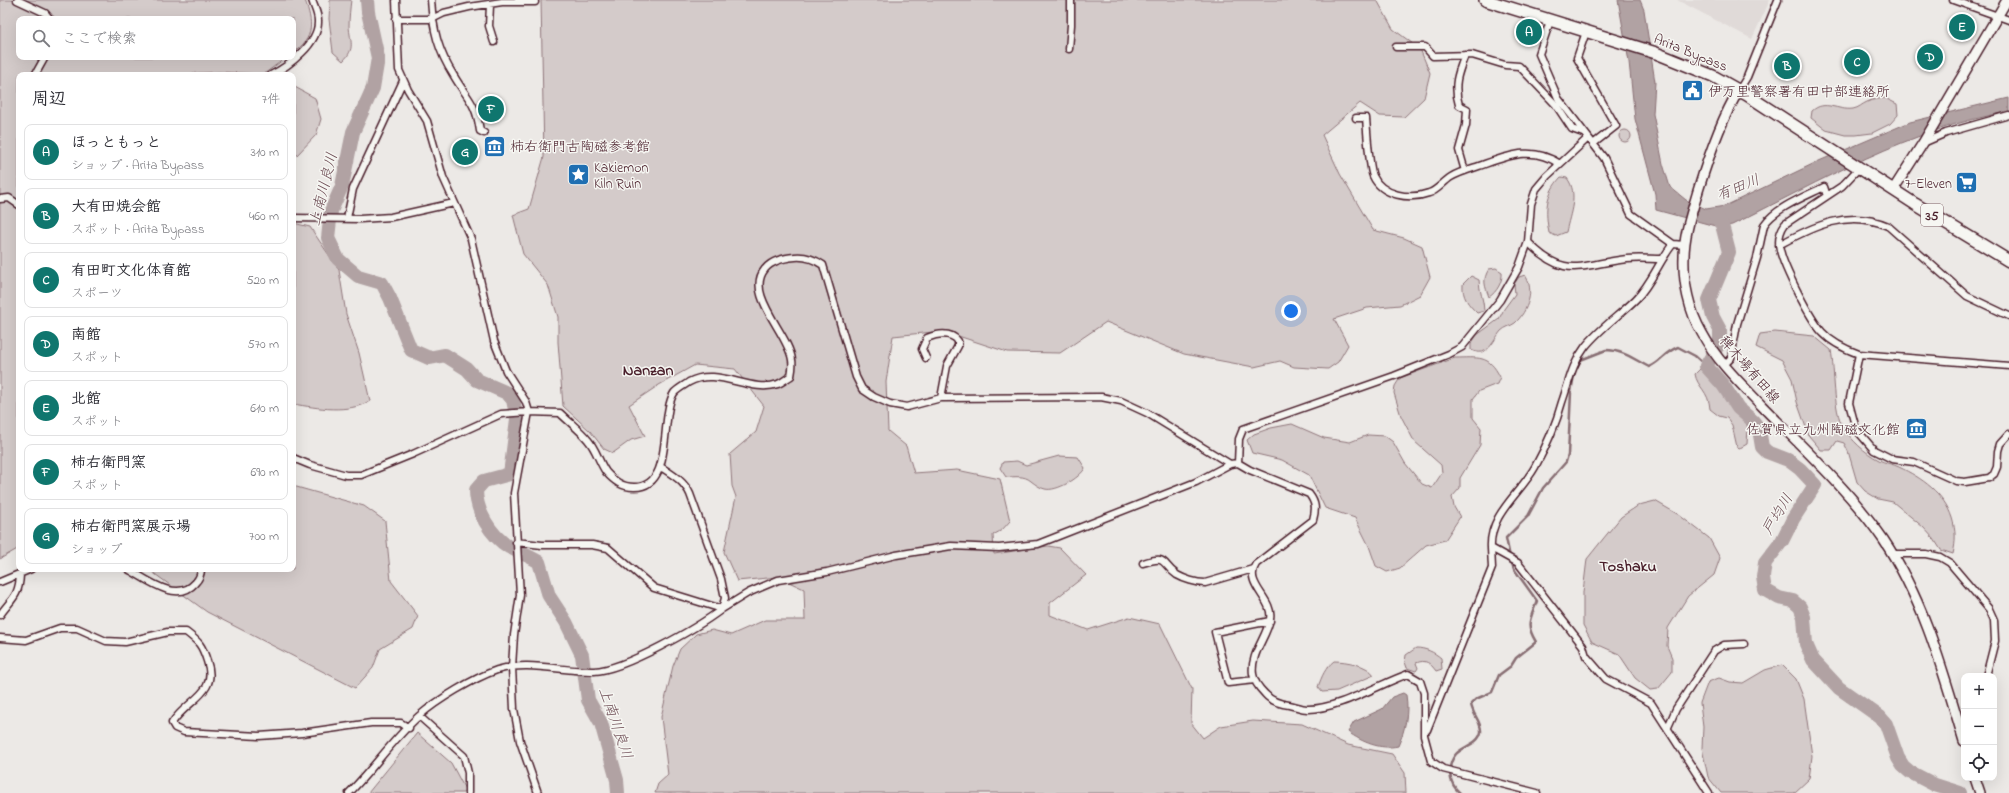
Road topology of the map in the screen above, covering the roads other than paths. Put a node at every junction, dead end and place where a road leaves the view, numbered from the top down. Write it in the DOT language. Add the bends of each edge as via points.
graph roads {
  1 [pos="18,0"];
  2 [pos="312,0"];
  3 [pos="396,0"];
  4 [pos="431,0"];
  5 [pos="1071,0"];
  6 [pos="1485,0"];
  7 [pos="1778,0"];
  8 [pos="1953,0"];
  9 [pos="2007,0"];
  10 [pos="535,2"];
  11 [pos="490,6"];
  12 [pos="48,16"];
  13 [pos="1998,16"];
  14 [pos="396,18"];
  15 [pos="432,19"];
  16 [pos="2009,20"];
  17 [pos="1550,21"];
  18 [pos="1586,32"];
  19 [pos="494,42"];
  20 [pos="1396,47"];
  21 [pos="1069,50"];
  22 [pos="1465,55"];
  23 [pos="296,58"];
  24 [pos="43,60"];
  25 [pos="294,60"];
  26 [pos="37,72"];
  27 [pos="276,72"];
  28 [pos="403,81"];
  29 [pos="1739,90"];
  30 [pos="2009,115"];
  31 [pos="1356,118"];
  32 [pos="484,133"];
  33 [pos="1583,133"];
  34 [pos="1588,138"];
  35 [pos="1923,143"];
  36 [pos="1593,144"];
  37 [pos="1560,164"];
  38 [pos="1857,167"];
  39 [pos="1465,171"];
  40 [pos="1893,190"];
  41 [pos="1827,196"];
  42 [pos="0,199"];
  43 [pos="16,203"];
  44 [pos="454,204"];
  45 [pos="296,218"];
  46 [pos="347,218"];
  47 [pos="1528,242"];
  48 [pos="1673,244"];
  49 [pos="1684,245"];
  50 [pos="1779,245"];
  51 [pos="1662,259"];
  52 [pos="2009,262"];
  53 [pos="2009,316"];
  54 [pos="1859,354"];
  55 [pos="926,358"];
  56 [pos="1722,362"];
  57 [pos="2009,366"];
  58 [pos="940,398"];
  59 [pos="529,412"];
  60 [pos="2009,434"];
  61 [pos="296,459"];
  62 [pos="1238,463"];
  63 [pos="1230,464"];
  64 [pos="661,467"];
  65 [pos="516,542"];
  66 [pos="1491,548"];
  67 [pos="1892,554"];
  68 [pos="1143,563"];
  69 [pos="1253,569"];
  70 [pos="26,572"];
  71 [pos="133,572"];
  72 [pos="200,572"];
  73 [pos="20,575"];
  74 [pos="0,582"];
  75 [pos="722,609"];
  76 [pos="0,615"];
  77 [pos="1270,621"];
  78 [pos="0,638"];
  79 [pos="1744,644"];
  80 [pos="512,667"];
  81 [pos="1987,673"];
  82 [pos="1255,680"];
  83 [pos="419,716"];
  84 [pos="1668,727"];
  85 [pos="409,728"];
  86 [pos="1961,731"];
  87 [pos="1424,735"];
  88 [pos="1976,781"];
  89 [pos="349,793"];
  90 [pos="468,793"];
  91 [pos="538,793"];
  92 [pos="1537,793"];
  93 [pos="1709,793"];
  94 [pos="1980,793"];
  1 -- 12 [label="street"];
  2 -- 23 [label="street" via="319,22 307,48"];
  3 -- 14 [label="street"];
  4 -- 15 [label="street"];
  5 -- 21 [label="street"];
  6 -- 17 [label="highway, Arita Bypass / 35"];
  7 -- 29 [label="street" via="1747,77"];
  8 -- 13 [label="street"];
  9 -- 13 [label="main road"];
  10 -- 11 [label="street" via="502,2"];
  11 -- 15 [label="street" via="456,10"];
  11 -- 19 [label="street" via="489,26"];
  13 -- 16 [label="street"];
  13 -- 35 [label="main road"];
  14 -- 15 [label="street"];
  14 -- 28 [label="street" via="397,57"];
  15 -- 32 [label="street" via="438,46 453,76 473,103 478,114 480,131"];
  17 -- 18 [label="highway, Arita Bypass / 35"];
  17 -- 33 [label="street" via="1539,54 1558,98"];
  18 -- 29 [label="highway, Arita Bypass / 35" via="1656,53 1713,76"];
  18 -- 36 [label="street" via="1577,58 1616,126"];
  20 -- 22 [label="street" via="1425,47 1433,56"];
  22 -- 33 [label="street" via="1524,69 1556,105 1572,129"];
  22 -- 39 [label="street" via="1456,76 1459,105 1467,109 1466,125 1459,150"];
  24 -- 26 [label="street"];
  25 -- 27 [label="street"];
  28 -- 44 [label="street" via="427,121 443,177"];
  28 -- 46 [label="street" via="353,189"];
  29 -- 38 [label="highway, Arita Bypass / 35"];
  29 -- 49 [label="main road, 稗木場有田線" via="1730,104 1701,182"];
  30 -- 35 [label="street" via="1946,133"];
  31 -- 39 [label="street" via="1366,118 1372,175 1380,185 1391,192 1406,196 1431,193 1450,177"];
  33 -- 34 [label="street"];
  34 -- 36 [label="street"];
  34 -- 37 [label="street"];
  35 -- 40 [label="main road"];
  36 -- 48 [label="street" via="1604,158 1631,214"];
  37 -- 39 [label="street" via="1548,156 1521,154"];
  37 -- 47 [label="street" via="1536,189 1531,204"];
  38 -- 40 [label="highway, Arita Bypass / 35"];
  38 -- 41 [label="street" via="1842,186"];
  40 -- 52 [label="highway, Arita Bypass / 35"];
  41 -- 50 [label="street" via="1785,224"];
  41 -- 56 [label="street" via="1824,187 1767,220 1737,324 1731,358"];
  42 -- 43 [label="street" via="9,198"];
  44 -- 46 [label="street" via="391,217"];
  44 -- 59 [label="street" via="471,239 496,347"];
  45 -- 46 [label="street"];
  47 -- 51 [label="street" via="1542,257 1563,267 1586,267 1601,262 1628,259"];
  47 -- 62 [label="street" via="1519,266 1500,300 1462,347 1394,376 1243,429 1239,439"];
  48 -- 49 [label="street"];
  48 -- 51 [label="street"];
  49 -- 56 [label="main road, 稗木場有田線" via="1685,274 1695,318"];
  50 -- 53 [label="street" via="1809,228 1839,220 1877,221 1888,226 1967,296"];
  50 -- 54 [label="street" via="1790,274 1815,323 1841,347"];
  51 -- 66 [label="street" via="1652,280 1637,298 1594,337 1574,365 1563,401 1535,468 1497,519"];
  54 -- 57 [label="street"];
  54 -- 60 [label="street" via="1849,403 1856,429 1874,450 1892,459 1914,462 1956,481 1965,482 1989,478 1994,474 2000,444"];
  55 -- 58 [label="street" via="922,349 927,338 937,334 948,334 958,341 958,346 947,366"];
  56 -- 67 [label="main road, 稗木場有田線" via="1861,510"];
  58 -- 63 [label="street" via="1101,397 1122,401"];
  58 -- 64 [label="street" via="907,407 890,404 862,389 823,266 803,256 786,258 770,264 760,274 758,283 760,296 792,359 791,376 778,384 763,386 709,376 691,381 675,392 665,431"];
  59 -- 61 [label="street" via="501,414 361,475 346,475"];
  59 -- 64 [label="street" via="560,413 589,441 605,470 620,484 634,487 649,484"];
  59 -- 65 [label="street" via="514,493"];
  62 -- 63 [label="street"];
  62 -- 69 [label="street" via="1309,494 1316,511 1313,520"];
  63 -- 75 [label="street" via="1196,482 1038,544 999,548 951,546 896,555 827,572 778,580 748,592"];
  64 -- 75 [label="street" via="687,486 721,579 725,598"];
  65 -- 75 [label="street" via="608,548 654,588"];
  65 -- 80 [label="street" via="520,595"];
  66 -- 84 [label="street" via="1518,563 1582,646 1592,664 1606,678 1651,703"];
  66 -- 87 [label="street" via="1492,568"];
  67 -- 81 [label="street" via="1926,554 1940,557 1950,563 1989,609 1994,620 1995,641"];
  67 -- 86 [label="main road, 稗木場有田線" via="1922,610"];
  68 -- 69 [label="street" via="1163,561 1177,575 1204,584"];
  69 -- 77 [label="street" via="1254,582 1269,606"];
  70 -- 73 [label="street"];
  71 -- 72 [label="street" via="158,586 180,591 193,586"];
  73 -- 74 [label="street"];
  73 -- 76 [label="street" via="15,598"];
  75 -- 80 [label="street" via="682,634 616,666 594,671"];
  77 -- 82 [label="street" via="1255,656"];
  77 -- 82 [label="street" via="1215,632 1228,684"];
  78 -- 85 [label="street" via="26,640 60,628 77,628 106,641 119,642 168,632 186,632 199,642 209,667 211,680 204,691 172,723 175,728 184,732 259,736 371,723 401,723"];
  79 -- 84 [label="street" via="1724,645 1714,651 1676,709"];
  80 -- 83 [label="street" via="484,676 446,696"];
  80 -- 91 [label="street" via="514,709 520,742"];
  82 -- 87 [label="street" via="1268,698 1281,704 1308,709 1330,706 1408,674 1420,681 1424,693"];
  83 -- 85 [label="street"];
  83 -- 90 [label="street" via="464,756 468,773"];
  84 -- 93 [label="street"];
  85 -- 89 [label="street"];
  87 -- 92 [label="street" via="1431,761 1443,769"];
  88 -- 94 [label="main road"];
}
